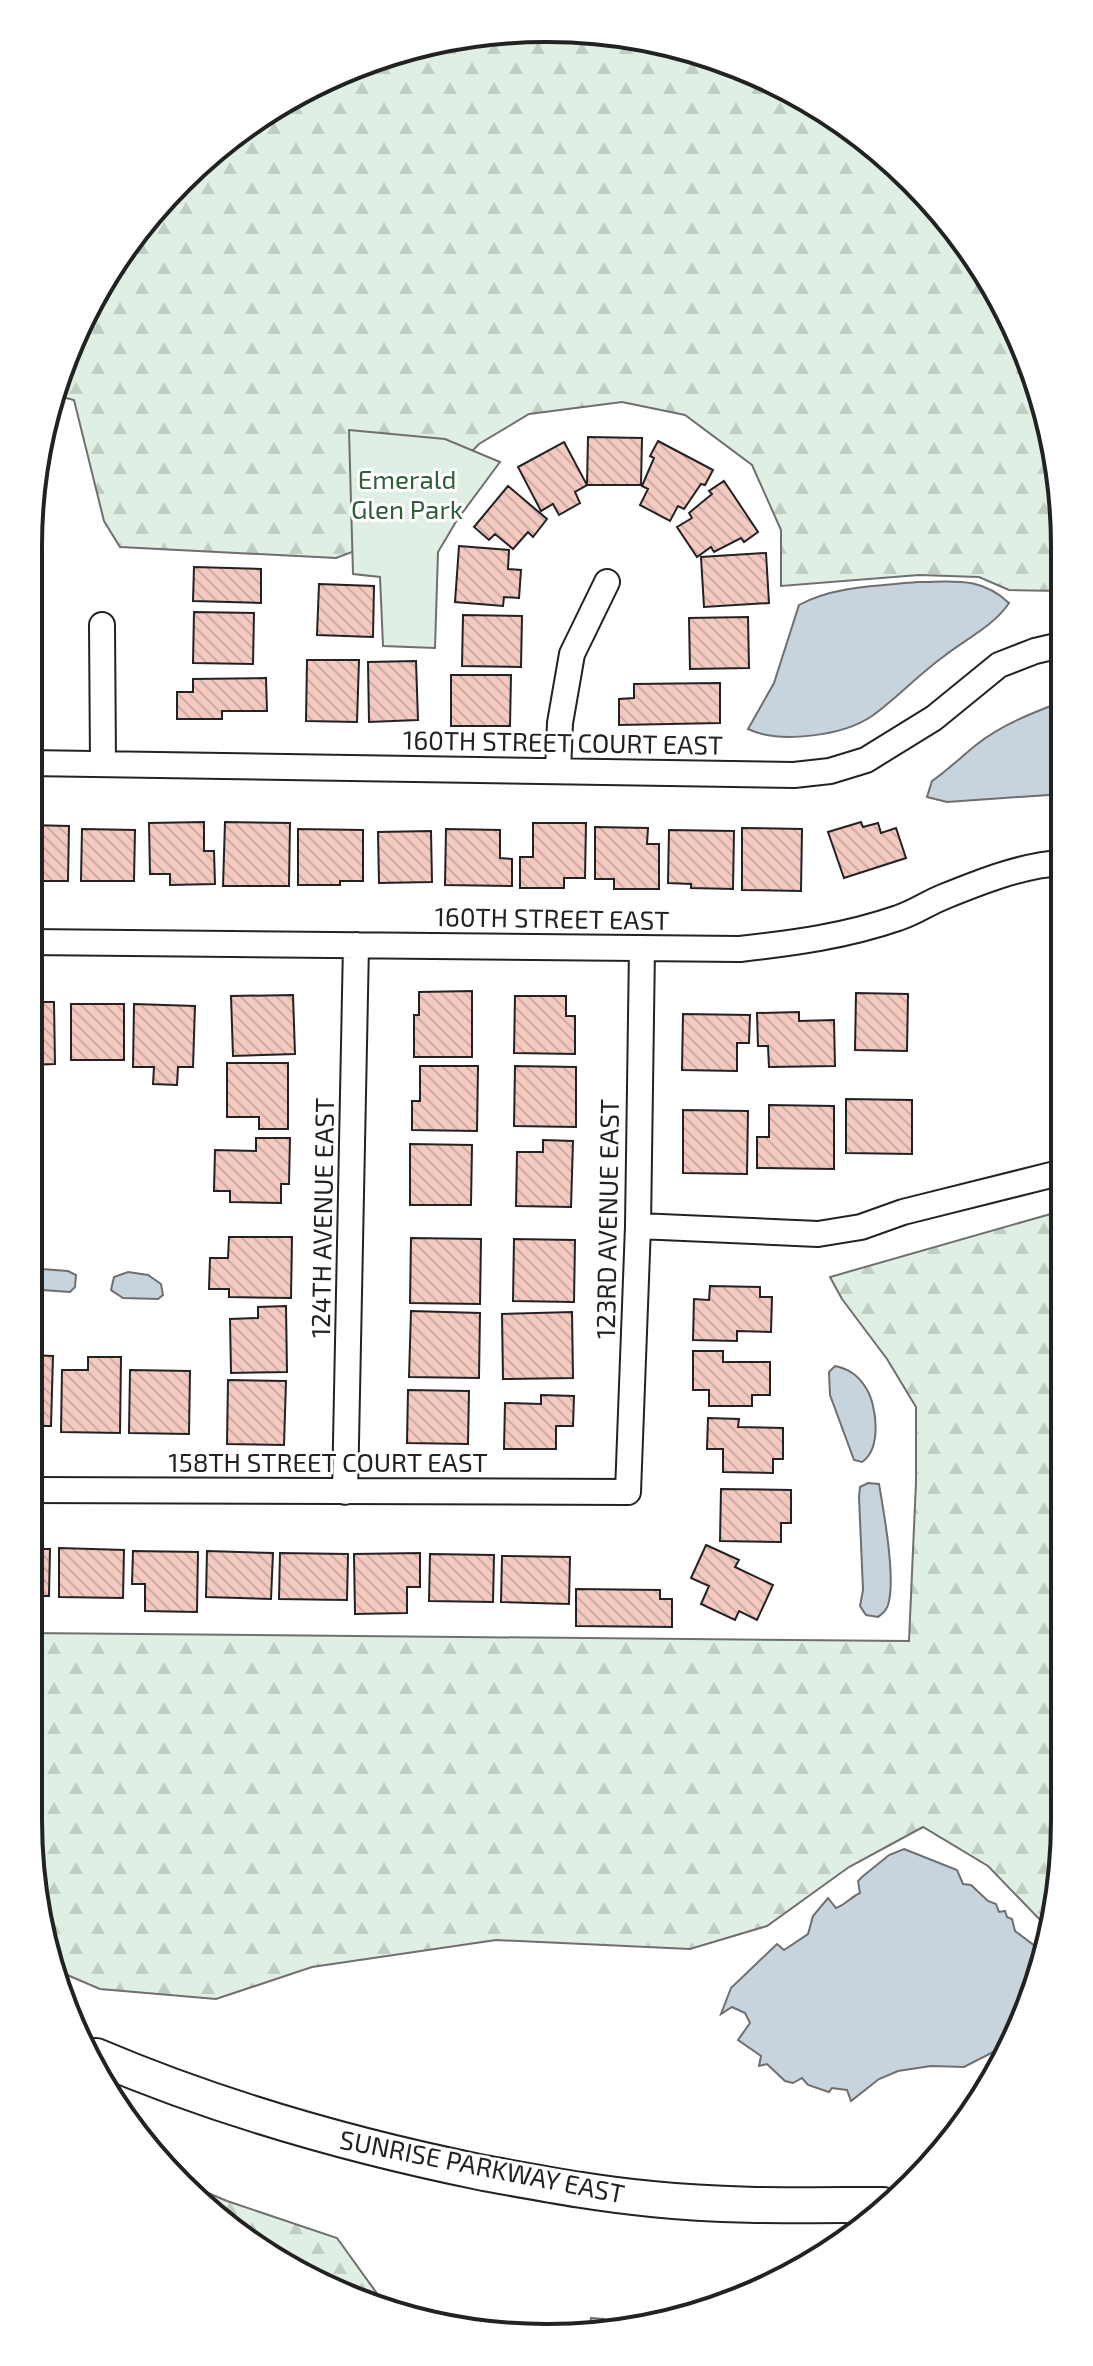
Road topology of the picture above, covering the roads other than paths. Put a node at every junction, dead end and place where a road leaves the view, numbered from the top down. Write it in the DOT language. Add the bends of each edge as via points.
graph roads {
  1 [pos="607,582"];
  2 [pos="102,625"];
  3 [pos="1051,647"];
  4 [pos="42,763"];
  5 [pos="103,763"];
  6 [pos="558,771"];
  7 [pos="1051,863"];
  8 [pos="42,942"];
  9 [pos="356,945"];
  10 [pos="642,948"];
  11 [pos="1051,1175"];
  12 [pos="638,1226"];
  13 [pos="42,1490"];
  14 [pos="345,1492"];
  15 [pos="628,1492"];
  16 [pos="103,2058"];
  17 [pos="872,2205"];
  1 -- 6 [label="street" via="572,654"];
  2 -- 5 [label="street"];
  3 -- 6 [label="street, 160TH STREET COURT EAST" via="999,665 900,741 866,760 830,771"];
  4 -- 5 [label="street, 160TH STREET COURT EAST"];
  5 -- 6 [label="street, 160TH STREET COURT EAST"];
  7 -- 10 [label="street, 160TH STREET EAST" via="998,877 853,932 740,949"];
  8 -- 9 [label="street, 160TH STREET EAST"];
  9 -- 10 [label="street, 160TH STREET EAST"];
  9 -- 14 [label="street, 124TH AVENUE EAST"];
  10 -- 12 [label="street, 123RD AVENUE EAST"];
  11 -- 12 [label="street" via="818,1234"];
  12 -- 15 [label="street, 123RD AVENUE EAST"];
  13 -- 14 [label="street, 158TH STREET COURT EAST"];
  14 -- 15 [label="street, 158TH STREET COURT EAST"];
  16 -- 17 [label="street, SUNRISE PARKWAY EAST" via="265,2120 393,2155 526,2181 669,2201"];
}
